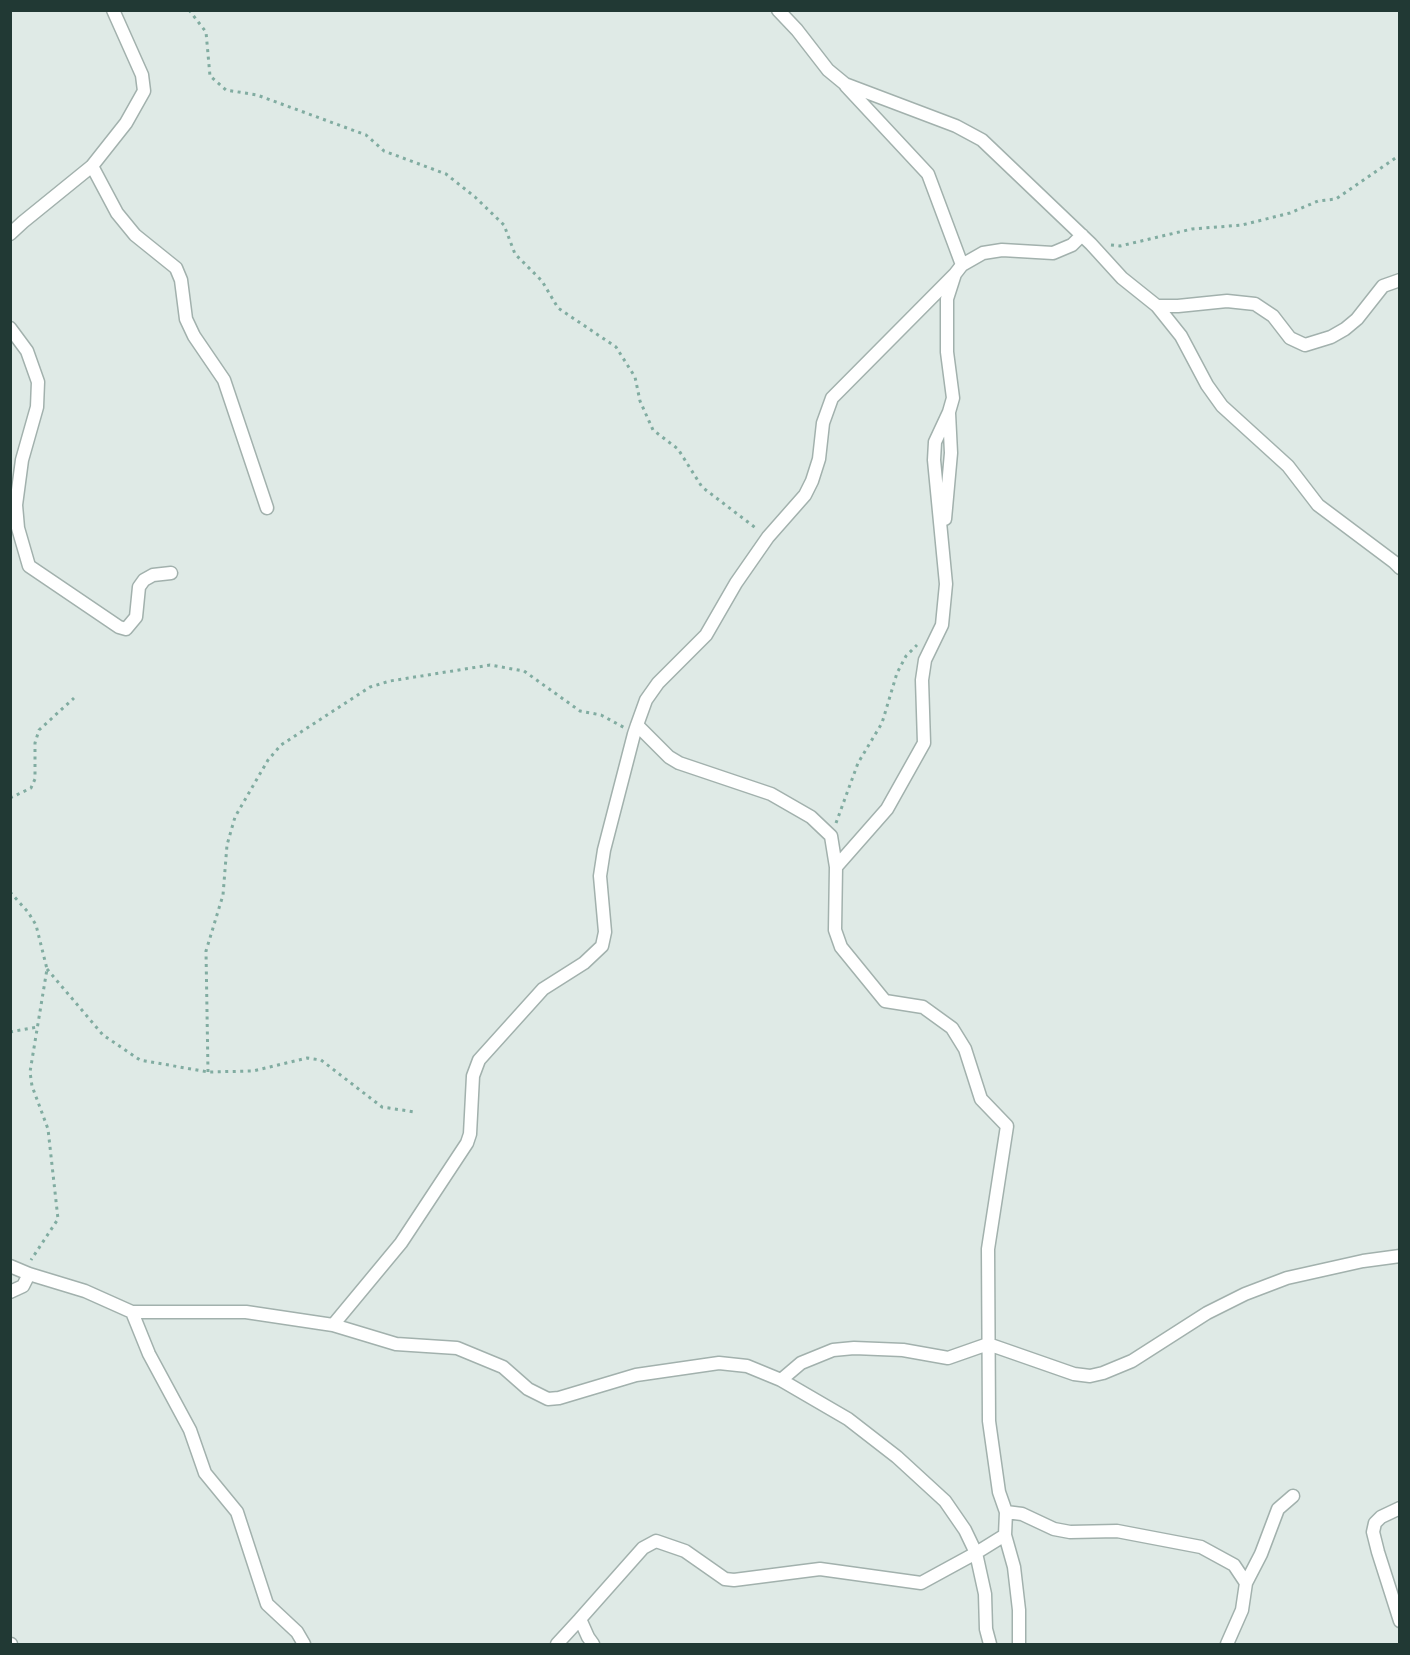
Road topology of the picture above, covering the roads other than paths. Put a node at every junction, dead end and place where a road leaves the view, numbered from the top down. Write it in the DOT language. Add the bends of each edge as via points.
graph roads {
  1 [pos="113,10"];
  2 [pos="778,10"];
  3 [pos="844,84"];
  4 [pos="92,166"];
  5 [pos="10,234"];
  6 [pos="1087,240"];
  7 [pos="959,270"];
  8 [pos="1400,280"];
  9 [pos="1157,306"];
  10 [pos="10,328"];
  11 [pos="267,508"];
  12 [pos="1400,568"];
  13 [pos="171,573"];
  14 [pos="636,730"];
  15 [pos="836,867"];
  16 [pos="1400,1256"];
  17 [pos="12,1267"];
  18 [pos="29,1274"];
  19 [pos="10,1292"];
  20 [pos="132,1312"];
  21 [pos="333,1324"];
  22 [pos="987,1344"];
  23 [pos="781,1380"];
  24 [pos="1293,1496"];
  25 [pos="1400,1508"];
  26 [pos="1005,1512"];
  27 [pos="1005,1535"];
  28 [pos="976,1553"];
  29 [pos="1246,1583"];
  30 [pos="580,1619"];
  31 [pos="1400,1620"];
  32 [pos="304,1644"];
  33 [pos="557,1644"];
  34 [pos="593,1644"];
  35 [pos="990,1644"];
  36 [pos="1019,1644"];
  37 [pos="1227,1644"];
  1 -- 4 [label="street" via="142,75 144,90 126,123"];
  2 -- 3 [label="street"];
  3 -- 6 [label="street" via="957,126 982,140"];
  3 -- 7 [label="street" via="928,174"];
  4 -- 5 [label="street"];
  4 -- 11 [label="street" via="117,213 135,235 176,268 186,319 224,380"];
  6 -- 7 [label="street" via="1053,253 983,253"];
  6 -- 9 [label="street" via="1122,278"];
  7 -- 14 [label="street" via="832,398 823,423 819,459 805,495 768,537 706,635 652,691"];
  7 -- 15 [label="street" via="947,299 947,352 953,398 934,451 946,584 942,625 925,660 922,680 924,743 887,809"];
  8 -- 9 [label="street" via="1383,286 1345,328 1305,345 1290,338 1273,316 1255,304 1227,301"];
  9 -- 12 [label="street" via="1181,336 1206,385 1222,405 1288,466 1318,505"];
  10 -- 13 [label="street" via="27,351 38,382 37,407 22,460 16,505 29,566 126,629 136,617 139,587 144,580"];
  14 -- 15 [label="street" via="679,763 771,794 811,817 831,836"];
  14 -- 21 [label="street" via="604,850 600,876 605,932 602,946 584,963 543,989 479,1060 473,1076 467,1143 401,1243"];
  15 -- 22 [label="street" via="835,930 841,947 885,1001 923,1006 952,1028 965,1049 981,1099 1007,1126 987,1249"];
  16 -- 22 [label="street" via="1287,1278 1245,1294 1207,1313 1132,1361 1090,1376"];
  17 -- 18 [label="street"];
  18 -- 19 [label="street" via="23,1286"];
  18 -- 20 [label="street" via="85,1291"];
  20 -- 21 [label="street" via="246,1312"];
  20 -- 32 [label="street" via="149,1354 190,1430 205,1473 237,1512 267,1604 297,1632"];
  21 -- 23 [label="street" via="396,1344 457,1348 503,1367 528,1389 548,1398 636,1375 720,1363 747,1366"];
  22 -- 23 [label="street" via="948,1358 903,1350 833,1350 801,1363"];
  22 -- 26 [label="street" via="989,1422"];
  23 -- 28 [label="street" via="848,1419 897,1457 945,1501"];
  24 -- 29 [label="street" via="1278,1509 1262,1554"];
  25 -- 31 [label="street" via="1381,1517 1373,1532"];
  26 -- 27 [label="street"];
  26 -- 29 [label="street" via="1022,1514 1070,1532 1117,1531 1201,1547 1234,1565"];
  27 -- 28 [label="street"];
  27 -- 36 [label="street" via="1014,1567"];
  28 -- 30 [label="street" via="921,1583 820,1569 725,1580 685,1551 656,1541 643,1548"];
  28 -- 35 [label="street"];
  29 -- 37 [label="street" via="1242,1610"];
  30 -- 33 [label="street"];
  30 -- 34 [label="street"];
}
